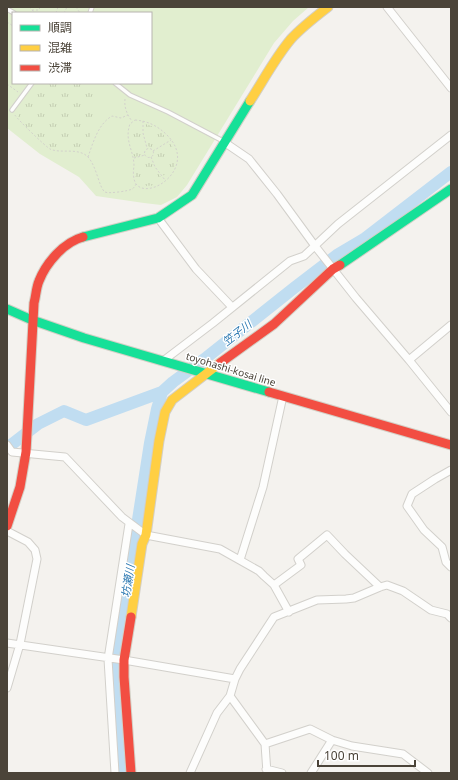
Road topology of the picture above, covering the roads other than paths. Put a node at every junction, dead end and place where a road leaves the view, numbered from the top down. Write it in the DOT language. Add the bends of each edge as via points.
graph roads {
  1 [pos="328,7"];
  2 [pos="387,7"];
  3 [pos="31,84"];
  4 [pos="115,84"];
  5 [pos="451,88"];
  6 [pos="12,110"];
  7 [pos="451,136"];
  8 [pos="224,142"];
  9 [pos="451,189"];
  10 [pos="158,218"];
  11 [pos="316,248"];
  12 [pos="333,269"];
  13 [pos="232,308"];
  14 [pos="7,309"];
  15 [pos="32,320"];
  16 [pos="451,325"];
  17 [pos="409,360"];
  18 [pos="167,362"];
  19 [pos="203,372"];
  20 [pos="283,396"];
  21 [pos="451,412"];
  22 [pos="7,445"];
  23 [pos="451,445"];
  24 [pos="26,452"];
  25 [pos="451,470"];
  26 [pos="131,525"];
  27 [pos="7,526"];
  28 [pos="7,531"];
  29 [pos="144,534"];
  30 [pos="240,560"];
  31 [pos="451,567"];
  32 [pos="274,585"];
  33 [pos="380,587"];
  34 [pos="290,612"];
  35 [pos="450,614"];
  36 [pos="7,643"];
  37 [pos="20,644"];
  38 [pos="109,659"];
  39 [pos="122,660"];
  40 [pos="235,679"];
  41 [pos="7,688"];
  42 [pos="230,696"];
  43 [pos="332,740"];
  44 [pos="265,744"];
  45 [pos="266,771"];
  46 [pos="115,773"];
  47 [pos="131,773"];
  48 [pos="190,773"];
  49 [pos="282,773"];
  50 [pos="311,773"];
  51 [pos="428,773"];
  1 -- 8 [label="street" via="291,39"];
  2 -- 5 [label="street"];
  3 -- 6 [label="lane"];
  4 -- 8 [label="lane" via="128,93"];
  7 -- 11 [label="street" via="338,224"];
  8 -- 10 [label="street" via="192,195"];
  8 -- 11 [label="street" via="249,159"];
  9 -- 12 [label="street"];
  10 -- 13 [label="street" via="196,269"];
  10 -- 15 [label="street" via="79,238 64,246 39,281"];
  11 -- 12 [label="street"];
  11 -- 13 [label="street" via="290,262"];
  12 -- 17 [label="street"];
  12 -- 19 [label="street" via="274,324"];
  13 -- 18 [label="street"];
  14 -- 15 [label="street, toyohashi-kosai line"];
  15 -- 18 [label="street, toyohashi-kosai line"];
  15 -- 24 [label="street"];
  16 -- 17 [label="street"];
  17 -- 21 [label="street"];
  18 -- 19 [label="street, toyohashi-kosai line"];
  19 -- 20 [label="street, toyohashi-kosai line"];
  19 -- 29 [label="street" via="172,400 165,412"];
  20 -- 23 [label="street, toyohashi-kosai line"];
  20 -- 30 [label="street" via="263,487"];
  22 -- 24 [label="street" via="12,452"];
  24 -- 26 [label="street" via="65,456"];
  24 -- 27 [label="street" via="20,486"];
  25 -- 31 [label="street" via="412,494 407,506 424,530 442,547 446,562"];
  26 -- 29 [label="street"];
  26 -- 38 [label="street"];
  28 -- 37 [label="street" via="28,542 35,550 37,559"];
  29 -- 30 [label="street" via="220,549"];
  29 -- 39 [label="street"];
  30 -- 32 [label="street" via="259,571"];
  32 -- 33 [label="street" via="301,565 298,559 327,534"];
  32 -- 34 [label="street"];
  33 -- 34 [label="street" via="346,600 317,600"];
  33 -- 35 [label="street" via="392,586 431,610"];
  34 -- 40 [label="street" via="274,617"];
  36 -- 37 [label="street"];
  37 -- 38 [label="street"];
  37 -- 41 [label="street"];
  38 -- 39 [label="street"];
  38 -- 46 [label="street"];
  39 -- 40 [label="street"];
  39 -- 47 [label="street"];
  40 -- 42 [label="street"];
  42 -- 44 [label="street"];
  42 -- 48 [label="street" via="217,713"];
  43 -- 44 [label="street" via="310,729"];
  43 -- 50 [label="street"];
  43 -- 51 [label="street" via="352,746 403,754"];
  44 -- 45 [label="street"];
  45 -- 49 [label="street"];
}
